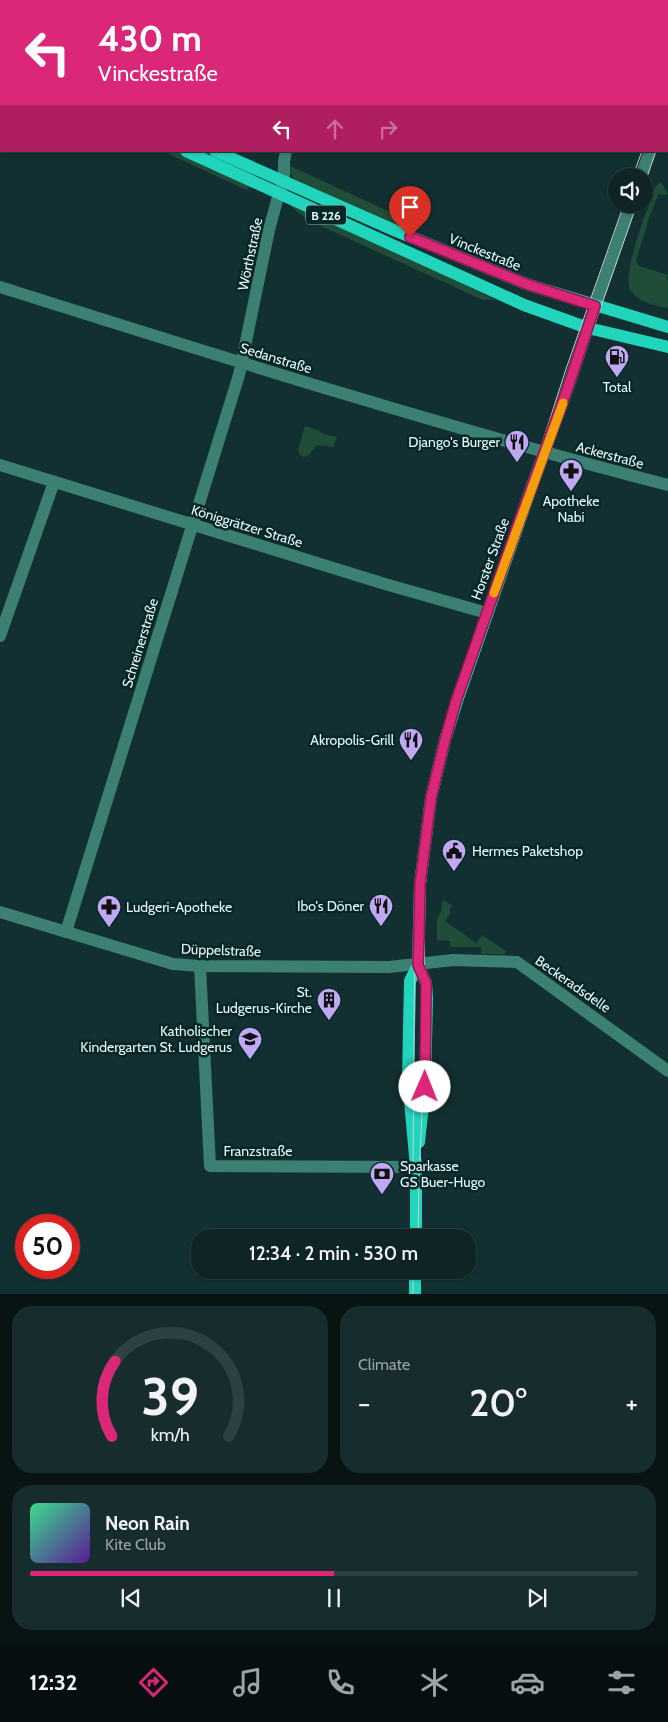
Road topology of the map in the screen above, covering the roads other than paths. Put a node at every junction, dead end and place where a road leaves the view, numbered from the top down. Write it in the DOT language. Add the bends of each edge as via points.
graph roads {
  1 [pos="189,152"];
  2 [pos="218,152"];
  3 [pos="286,152"];
  4 [pos="650,152"];
  5 [pos="644,168"];
  6 [pos="282,188"];
  7 [pos="628,213"];
  8 [pos="0,287"];
  9 [pos="595,306"];
  10 [pos="668,327"];
  11 [pos="588,328"];
  12 [pos="668,347"];
  13 [pos="242,363"];
  14 [pos="545,453"];
  15 [pos="0,465"];
  16 [pos="54,482"];
  17 [pos="668,485"];
  18 [pos="192,525"];
  19 [pos="487,613"];
  20 [pos="0,636"];
  21 [pos="0,912"];
  22 [pos="66,932"];
  23 [pos="418,965"];
  24 [pos="200,966"];
  25 [pos="668,1071"];
  26 [pos="416,1167"];
  27 [pos="416,1229"];
  28 [pos="416,1279"];
  29 [pos="415,1294"];
  1 -- 6 [label="main road, Vinckestraße / B 226"];
  2 -- 6 [label="main road, Vinckestraße / B 226"];
  3 -- 6 [label="street, Wörthstraße"];
  4 -- 5 [label="street"];
  6 -- 9 [label="main road, Vinckestraße / B 226" via="529,285"];
  6 -- 11 [label="main road, Vinckestraße / B 226" via="524,304"];
  6 -- 13 [label="street, Wörthstraße" via="269,230"];
  7 -- 9 [label="street, Horster Straße"];
  8 -- 13 [label="street, Sedanstraße"];
  9 -- 10 [label="main road, Vinckestraße / B 226"];
  9 -- 11 [label="main road, Horster Straße"];
  11 -- 12 [label="main road, Vinckestraße / B 226"];
  11 -- 14 [label="main road, Horster Straße"];
  13 -- 14 [label="street, Sedanstraße"];
  13 -- 18 [label="street, Schreinerstraße"];
  14 -- 17 [label="street, Ackerstraße"];
  14 -- 19 [label="main road, Horster Straße"];
  15 -- 16 [label="street, Königgrätzer Straße"];
  16 -- 18 [label="street, Königgrätzer Straße"];
  16 -- 20 [label="street"];
  18 -- 19 [label="street, Königgrätzer Straße"];
  18 -- 22 [label="street, Schreinerstraße"];
  19 -- 23 [label="main road, Horster Straße" via="452,717 431,798 420,884"];
  21 -- 22 [label="street, Düppelstraße"];
  22 -- 24 [label="street, Düppelstraße" via="173,964"];
  23 -- 24 [label="street, Düppelstraße"];
  23 -- 25 [label="street, Beckeradsdelle" via="453,960 517,962"];
  23 -- 26 [label="main road, Horster Straße" via="426,983 427,998 425,1087"];
  23 -- 26 [label="main road, Horster Straße" via="410,981 408,1053"];
  24 -- 26 [label="street, Franzstraße" via="210,1166"];
  26 -- 27 [label="main road, Horster Straße"];
  28 -- 29 [label="main road"];
}
